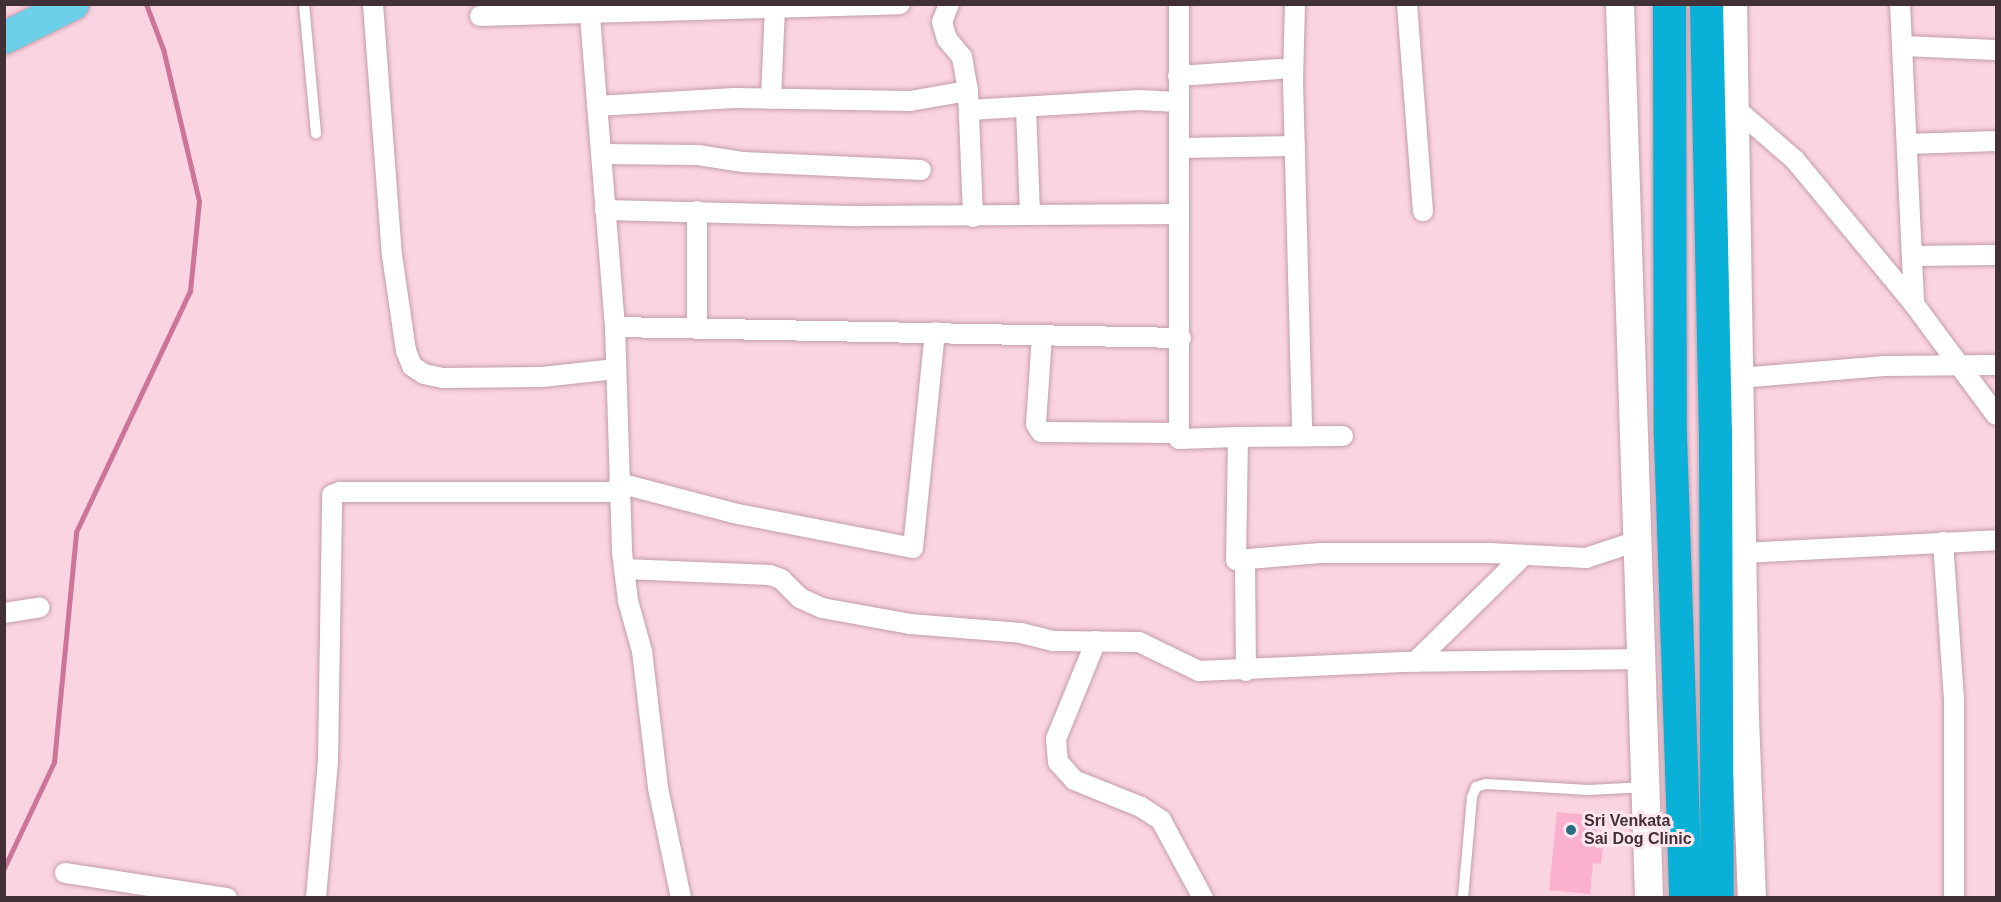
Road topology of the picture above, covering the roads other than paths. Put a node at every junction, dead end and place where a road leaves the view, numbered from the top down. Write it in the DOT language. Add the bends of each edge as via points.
graph roads {
  1 [pos="73,4"];
  2 [pos="304,4"];
  3 [pos="374,4"];
  4 [pos="900,4"];
  5 [pos="949,4"];
  6 [pos="1179,4"];
  7 [pos="1295,4"];
  8 [pos="1407,4"];
  9 [pos="1620,4"];
  10 [pos="1670,4"];
  11 [pos="1706,4"];
  12 [pos="1733,4"];
  13 [pos="1900,4"];
  14 [pos="589,8"];
  15 [pos="775,9"];
  16 [pos="480,15"];
  17 [pos="4,38"];
  18 [pos="1903,46"];
  19 [pos="1996,50"];
  20 [pos="1280,69"];
  21 [pos="1178,76"];
  22 [pos="771,99"];
  23 [pos="968,100"];
  24 [pos="1178,102"];
  25 [pos="597,106"];
  26 [pos="1735,108"];
  27 [pos="1026,109"];
  28 [pos="316,133"];
  29 [pos="1996,141"];
  30 [pos="1908,144"];
  31 [pos="1295,146"];
  32 [pos="1179,148"];
  33 [pos="601,154"];
  34 [pos="921,170"];
  35 [pos="605,210"];
  36 [pos="697,211"];
  37 [pos="1423,211"];
  38 [pos="1179,214"];
  39 [pos="1030,215"];
  40 [pos="973,217"];
  41 [pos="1996,255"];
  42 [pos="1912,256"];
  43 [pos="1914,304"];
  44 [pos="615,327"];
  45 [pos="697,328"];
  46 [pos="935,332"];
  47 [pos="1041,336"];
  48 [pos="1181,338"];
  49 [pos="1996,364"];
  50 [pos="1961,365"];
  51 [pos="616,369"];
  52 [pos="1739,378"];
  53 [pos="1996,415"];
  54 [pos="1179,433"];
  55 [pos="1302,436"];
  56 [pos="1343,436"];
  57 [pos="1238,437"];
  58 [pos="620,488"];
  59 [pos="1996,540"];
  60 [pos="1637,541"];
  61 [pos="1943,542"];
  62 [pos="1742,553"];
  63 [pos="1524,555"];
  64 [pos="1245,559"];
  65 [pos="624,569"];
  66 [pos="40,607"];
  67 [pos="4,613"];
  68 [pos="1096,641"];
  69 [pos="1641,659"];
  70 [pos="1415,662"];
  71 [pos="1246,671"];
  72 [pos="1646,787"];
  73 [pos="65,873"];
  74 [pos="227,897"];
  75 [pos="316,897"];
  76 [pos="681,897"];
  77 [pos="1203,897"];
  78 [pos="1463,897"];
  79 [pos="1649,897"];
  80 [pos="1685,897"];
  81 [pos="1717,897"];
  82 [pos="1752,897"];
  83 [pos="1954,897"];
  1 -- 17 [label="main road"];
  2 -- 28 [label="lane"];
  3 -- 51 [label="street" via="392,255 406,351 412,366 424,374 444,378 542,377"];
  4 -- 15 [label="street"];
  5 -- 23 [label="street" via="942,22 947,39 962,57"];
  6 -- 21 [label="street"];
  7 -- 31 [label="street"];
  8 -- 37 [label="street"];
  9 -- 60 [label="street"];
  10 -- 80 [label="highway" via="1670,436"];
  11 -- 81 [label="highway" via="1715,432"];
  12 -- 26 [label="street"];
  13 -- 18 [label="street"];
  14 -- 15 [label="street"];
  14 -- 16 [label="street"];
  14 -- 25 [label="street"];
  15 -- 22 [label="street"];
  18 -- 19 [label="street"];
  18 -- 30 [label="street"];
  20 -- 21 [label="street"];
  21 -- 24 [label="street"];
  22 -- 23 [label="street"];
  22 -- 25 [label="street"];
  23 -- 27 [label="street"];
  23 -- 40 [label="street"];
  24 -- 27 [label="street" via="1139,100"];
  24 -- 32 [label="street"];
  25 -- 33 [label="street"];
  26 -- 43 [label="street" via="1795,160"];
  26 -- 52 [label="street"];
  27 -- 39 [label="street"];
  29 -- 30 [label="street"];
  30 -- 42 [label="street"];
  31 -- 32 [label="street"];
  31 -- 55 [label="street"];
  32 -- 38 [label="street"];
  33 -- 34 [label="street" via="698,155 743,162"];
  33 -- 35 [label="street"];
  35 -- 36 [label="street"];
  35 -- 44 [label="street"];
  36 -- 40 [label="street"];
  36 -- 45 [label="street"];
  38 -- 39 [label="street"];
  38 -- 48 [label="street"];
  39 -- 40 [label="street"];
  41 -- 42 [label="street"];
  42 -- 43 [label="street"];
  43 -- 50 [label="street" via="1941,344"];
  44 -- 45 [label="street"];
  44 -- 51 [label="street"];
  45 -- 46 [label="street"];
  46 -- 47 [label="street"];
  46 -- 58 [label="street" via="913,548"];
  47 -- 48 [label="street"];
  47 -- 54 [label="street" via="1036,424 1041,432"];
  48 -- 54 [label="street"];
  49 -- 50 [label="street"];
  50 -- 52 [label="street" via="1884,366"];
  50 -- 53 [label="street"];
  51 -- 58 [label="street"];
  52 -- 62 [label="street"];
  54 -- 57 [label="street" via="1179,439"];
  55 -- 56 [label="street"];
  55 -- 57 [label="street"];
  57 -- 64 [label="street" via="1236,560"];
  58 -- 65 [label="street"];
  58 -- 75 [label="street" via="332,495 328,761"];
  59 -- 61 [label="street"];
  60 -- 63 [label="street" via="1586,558"];
  60 -- 69 [label="street"];
  61 -- 62 [label="street"];
  61 -- 83 [label="street" via="1954,699"];
  62 -- 82 [label="street"];
  63 -- 64 [label="street" via="1321,553"];
  63 -- 70 [label="street"];
  64 -- 71 [label="street"];
  65 -- 68 [label="street" via="770,575 781,579 800,598 822,608 910,624 1021,633 1054,641"];
  65 -- 76 [label="street" via="642,651 658,788"];
  66 -- 67 [label="street"];
  68 -- 71 [label="street" via="1146,643 1199,671"];
  68 -- 77 [label="street" via="1056,739 1058,762 1074,780 1141,807 1161,820"];
  69 -- 70 [label="street"];
  69 -- 72 [label="street"];
  70 -- 71 [label="street"];
  72 -- 78 [label="lane" via="1476,787"];
  72 -- 79 [label="street"];
  73 -- 74 [label="street"];
}
